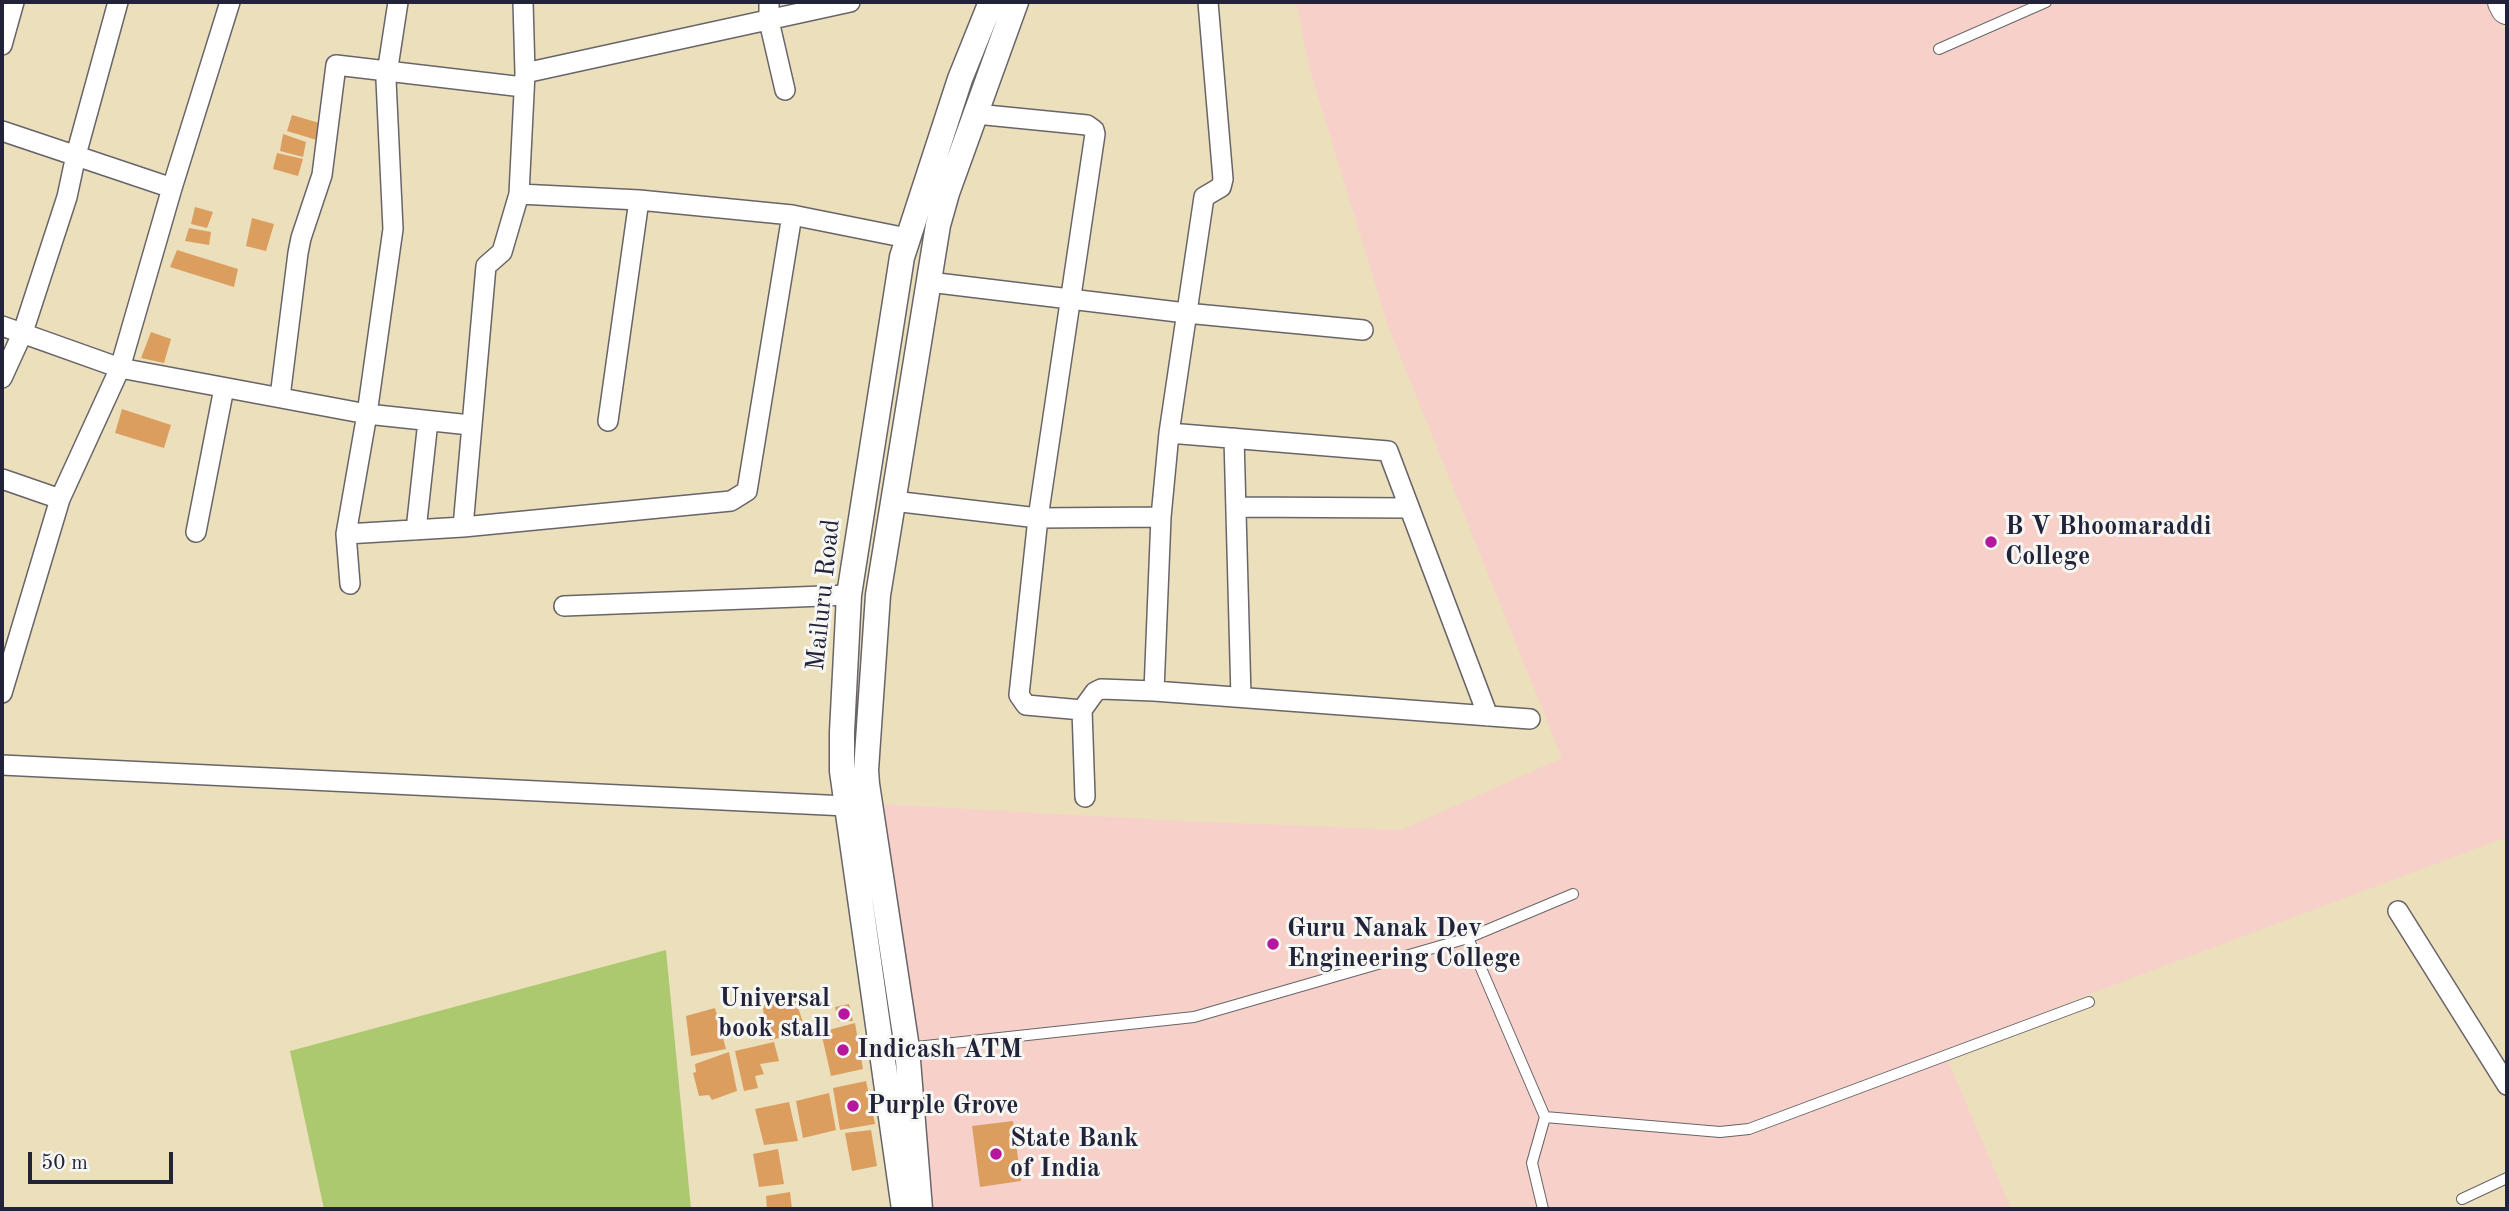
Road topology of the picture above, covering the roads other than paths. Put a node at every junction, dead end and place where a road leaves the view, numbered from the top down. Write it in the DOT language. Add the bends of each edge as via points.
graph roads {
  1 [pos="14,2"];
  2 [pos="118,2"];
  3 [pos="230,2"];
  4 [pos="398,2"];
  5 [pos="523,2"];
  6 [pos="850,2"];
  7 [pos="991,2"];
  8 [pos="1016,2"];
  9 [pos="1208,2"];
  10 [pos="2046,2"];
  11 [pos="2504,2"];
  12 [pos="2507,8"];
  13 [pos="769,11"];
  14 [pos="2,45"];
  15 [pos="1939,49"];
  16 [pos="388,69"];
  17 [pos="524,80"];
  18 [pos="785,90"];
  19 [pos="976,114"];
  20 [pos="2,131"];
  21 [pos="76,155"];
  22 [pos="172,188"];
  23 [pos="519,194"];
  24 [pos="639,201"];
  25 [pos="792,215"];
  26 [pos="907,238"];
  27 [pos="929,282"];
  28 [pos="1072,299"];
  29 [pos="1186,313"];
  30 [pos="2,326"];
  31 [pos="1363,330"];
  32 [pos="23,332"];
  33 [pos="120,369"];
  34 [pos="2,378"];
  35 [pos="224,388"];
  36 [pos="280,397"];
  37 [pos="367,414"];
  38 [pos="428,421"];
  39 [pos="608,421"];
  40 [pos="470,425"];
  41 [pos="1169,433"];
  42 [pos="1234,438"];
  43 [pos="2,479"];
  44 [pos="60,499"];
  45 [pos="893,501"];
  46 [pos="1236,507"];
  47 [pos="1409,508"];
  48 [pos="1161,516"];
  49 [pos="1038,518"];
  50 [pos="463,527"];
  51 [pos="416,530"];
  52 [pos="196,532"];
  53 [pos="346,534"];
  54 [pos="350,584"];
  55 [pos="849,595"];
  56 [pos="564,606"];
  57 [pos="2,691"];
  58 [pos="1154,691"];
  59 [pos="1241,697"];
  60 [pos="1082,710"];
  61 [pos="1488,716"];
  62 [pos="1530,719"];
  63 [pos="2,765"];
  64 [pos="1085,797"];
  65 [pos="846,807"];
  66 [pos="1573,894"];
  67 [pos="2398,911"];
  68 [pos="1468,938"];
  69 [pos="2089,1002"];
  70 [pos="895,1051"];
  71 [pos="2507,1084"];
  72 [pos="1545,1117"];
  73 [pos="2507,1178"];
  74 [pos="2462,1199"];
  75 [pos="904,1209"];
  76 [pos="920,1209"];
  77 [pos="1543,1209"];
  1 -- 14 [label="street"];
  2 -- 21 [label="street"];
  3 -- 22 [label="street"];
  4 -- 16 [label="street"];
  5 -- 17 [label="street"];
  6 -- 13 [label="street"];
  7 -- 26 [label="street, Mailuru Road"];
  8 -- 19 [label="street"];
  9 -- 29 [label="street" via="1223,179 1221,187 1204,197"];
  10 -- 15 [label="lane"];
  11 -- 12 [label="main road"];
  13 -- 17 [label="street"];
  13 -- 18 [label="street"];
  16 -- 17 [label="street"];
  16 -- 36 [label="street" via="334,67 323,176 299,245"];
  16 -- 37 [label="street" via="393,229"];
  17 -- 23 [label="street"];
  19 -- 27 [label="street" via="942,209"];
  19 -- 28 [label="street" via="1087,125 1094,130"];
  20 -- 21 [label="street"];
  21 -- 22 [label="street"];
  21 -- 32 [label="street"];
  22 -- 33 [label="street"];
  23 -- 24 [label="street"];
  23 -- 40 [label="street" via="502,252 486,266"];
  24 -- 25 [label="street"];
  24 -- 39 [label="street"];
  25 -- 26 [label="street"];
  25 -- 50 [label="street" via="747,491 731,501"];
  26 -- 55 [label="street, Mailuru Road"];
  27 -- 28 [label="street"];
  27 -- 45 [label="street"];
  28 -- 29 [label="street"];
  28 -- 49 [label="street"];
  29 -- 31 [label="street"];
  29 -- 41 [label="street"];
  30 -- 32 [label="street"];
  32 -- 33 [label="street"];
  32 -- 34 [label="street"];
  33 -- 35 [label="street"];
  33 -- 44 [label="street"];
  35 -- 36 [label="street"];
  35 -- 52 [label="street"];
  36 -- 37 [label="street"];
  37 -- 38 [label="street"];
  37 -- 53 [label="street"];
  38 -- 40 [label="street"];
  38 -- 51 [label="street"];
  40 -- 50 [label="street"];
  41 -- 42 [label="street"];
  41 -- 48 [label="street"];
  42 -- 46 [label="street"];
  42 -- 47 [label="street" via="1388,451"];
  43 -- 44 [label="street"];
  44 -- 57 [label="street"];
  45 -- 49 [label="street"];
  45 -- 70 [label="street" via="876,621 866,770"];
  46 -- 47 [label="street"];
  46 -- 59 [label="street"];
  47 -- 61 [label="street"];
  48 -- 49 [label="street"];
  48 -- 58 [label="street"];
  49 -- 60 [label="street" via="1019,695 1026,705"];
  50 -- 51 [label="street"];
  51 -- 53 [label="street"];
  53 -- 54 [label="street"];
  55 -- 56 [label="street"];
  55 -- 65 [label="street, Mailuru Road" via="842,732"];
  58 -- 59 [label="street"];
  58 -- 60 [label="street" via="1101,689"];
  59 -- 61 [label="street"];
  60 -- 64 [label="street"];
  61 -- 62 [label="street"];
  63 -- 65 [label="street"];
  65 -- 70 [label="street, Mailuru Road"];
  66 -- 68 [label="lane"];
  67 -- 71 [label="street"];
  68 -- 70 [label="lane" via="1194,1017"];
  68 -- 72 [label="lane"];
  69 -- 72 [label="lane" via="1749,1129 1720,1132"];
  70 -- 75 [label="street, Mailuru Road"];
  70 -- 76 [label="street"];
  72 -- 77 [label="lane" via="1532,1163"];
  73 -- 74 [label="lane"];
}
